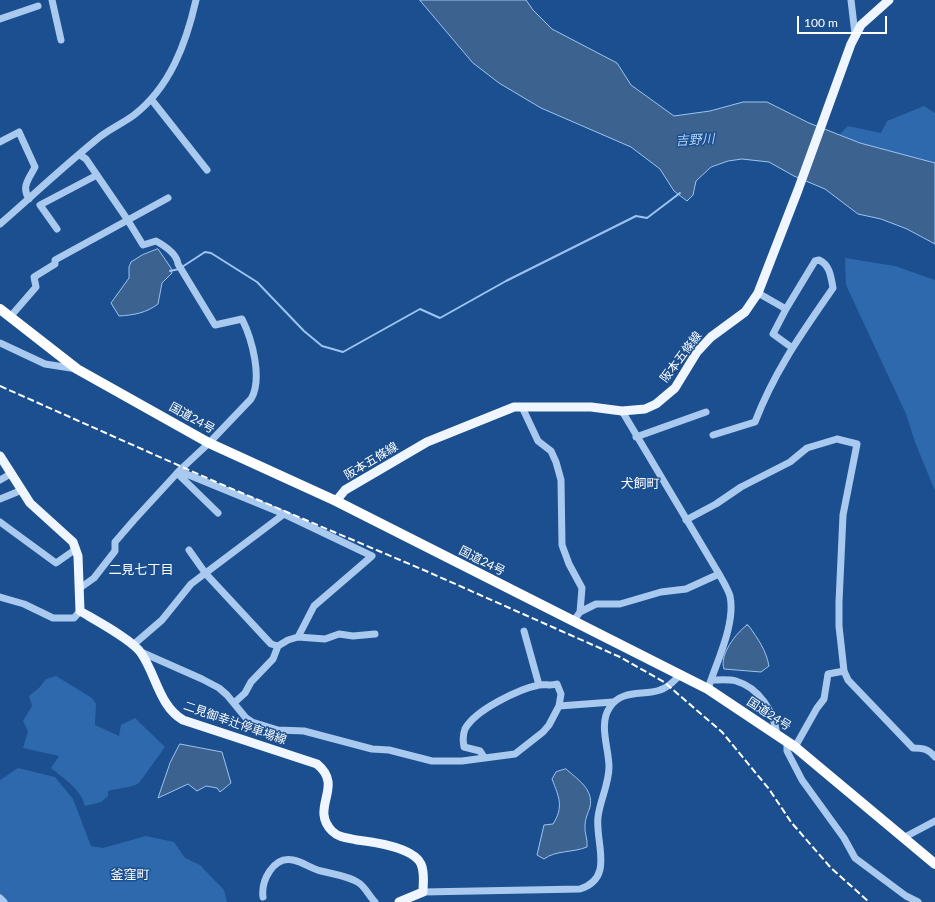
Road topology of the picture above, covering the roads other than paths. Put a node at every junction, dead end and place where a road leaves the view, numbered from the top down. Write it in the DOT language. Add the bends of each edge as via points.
graph roads {
  1 [pos="52,0"];
  2 [pos="196,0"];
  3 [pos="851,0"];
  4 [pos="889,0"];
  5 [pos="38,6"];
  6 [pos="0,19"];
  7 [pos="855,34"];
  8 [pos="61,40"];
  9 [pos="151,99"];
  10 [pos="0,142"];
  11 [pos="80,155"];
  12 [pos="207,170"];
  13 [pos="97,175"];
  14 [pos="29,198"];
  15 [pos="168,198"];
  16 [pos="127,219"];
  17 [pos="0,224"];
  18 [pos="57,229"];
  19 [pos="758,293"];
  20 [pos="0,309"];
  21 [pos="786,309"];
  22 [pos="10,317"];
  23 [pos="0,342"];
  24 [pos="791,347"];
  25 [pos="77,369"];
  26 [pos="522,407"];
  27 [pos="622,411"];
  28 [pos="706,412"];
  29 [pos="713,436"];
  30 [pos="636,437"];
  31 [pos="209,443"];
  32 [pos="0,456"];
  33 [pos="178,472"];
  34 [pos="12,473"];
  35 [pos="0,480"];
  36 [pos="22,490"];
  37 [pos="0,498"];
  38 [pos="336,501"];
  39 [pos="218,513"];
  40 [pos="284,514"];
  41 [pos="686,520"];
  42 [pos="0,522"];
  43 [pos="76,549"];
  44 [pos="189,550"];
  45 [pos="206,574"];
  46 [pos="719,574"];
  47 [pos="80,588"];
  48 [pos="0,597"];
  49 [pos="80,611"];
  50 [pos="580,612"];
  51 [pos="573,622"];
  52 [pos="524,631"];
  53 [pos="375,634"];
  54 [pos="298,637"];
  55 [pos="133,645"];
  56 [pos="278,646"];
  57 [pos="141,652"];
  58 [pos="844,671"];
  59 [pos="679,676"];
  60 [pos="539,685"];
  61 [pos="710,685"];
  62 [pos="234,702"];
  63 [pos="613,702"];
  64 [pos="559,706"];
  65 [pos="777,735"];
  66 [pos="791,744"];
  67 [pos="484,757"];
  68 [pos="935,757"];
  69 [pos="935,821"];
  70 [pos="903,838"];
  71 [pos="935,864"];
  72 [pos="423,892"];
  73 [pos="0,898"];
  74 [pos="263,898"];
  75 [pos="4,902"];
  76 [pos="374,902"];
  77 [pos="399,902"];
  78 [pos="918,902"];
  1 -- 8 [label="street"];
  2 -- 9 [label="street" via="179,55 161,88"];
  3 -- 7 [label="street"];
  4 -- 7 [label="main road, 阪本五條線" via="861,25"];
  5 -- 6 [label="street"];
  7 -- 19 [label="main road, 阪本五條線"];
  9 -- 11 [label="street" via="134,114 96,139"];
  9 -- 12 [label="street"];
  10 -- 14 [label="street" via="19,132 36,167 24,186"];
  11 -- 13 [label="street"];
  11 -- 14 [label="street"];
  13 -- 16 [label="street"];
  13 -- 18 [label="street" via="40,205"];
  14 -- 17 [label="street"];
  15 -- 16 [label="street"];
  16 -- 22 [label="street" via="55,260 55,264 34,278 36,287"];
  16 -- 31 [label="street" via="143,246 156,241 177,258 215,325 242,319 254,355 254,394"];
  19 -- 21 [label="street"];
  19 -- 27 [label="main road, 阪本五條線" via="745,312 711,337 697,352 675,388 656,404"];
  20 -- 22 [label="highway, 国道24号"];
  21 -- 24 [label="street" via="773,334"];
  21 -- 24 [label="street" via="815,261 825,263 833,288"];
  22 -- 25 [label="highway, 国道24号"];
  23 -- 25 [label="street" via="45,364"];
  24 -- 29 [label="street" via="771,384 755,422"];
  25 -- 31 [label="highway, 国道24号"];
  26 -- 27 [label="main road, 阪本五條線" via="591,407"];
  26 -- 38 [label="main road, 阪本五條線" via="514,407 427,442 345,490"];
  26 -- 50 [label="street" via="538,441 551,451 556,462 561,480 562,545 582,588"];
  27 -- 30 [label="street"];
  28 -- 30 [label="street"];
  30 -- 41 [label="street"];
  31 -- 33 [label="street"];
  31 -- 38 [label="highway, 国道24号"];
  32 -- 34 [label="main road"];
  33 -- 39 [label="street"];
  33 -- 40 [label="street"];
  33 -- 47 [label="street" via="115,542 115,551 94,578"];
  34 -- 35 [label="street"];
  34 -- 36 [label="main road"];
  36 -- 37 [label="street"];
  36 -- 43 [label="main road" via="30,503 69,538"];
  38 -- 51 [label="highway, 国道24号"];
  40 -- 45 [label="street"];
  40 -- 54 [label="street" via="372,556 314,606"];
  41 -- 46 [label="street"];
  41 -- 58 [label="street" via="741,487 790,462 807,448 837,439 857,444 843,515 839,626"];
  42 -- 43 [label="street" via="56,563"];
  43 -- 47 [label="main road"];
  44 -- 45 [label="street"];
  45 -- 55 [label="street" via="191,584 162,620"];
  45 -- 56 [label="street" via="270,644"];
  46 -- 50 [label="street" via="686,589 661,592 620,604 596,604"];
  46 -- 61 [label="street" via="730,595 732,608 730,625"];
  47 -- 49 [label="main road"];
  48 -- 49 [label="street" via="24,604 53,618 74,618"];
  49 -- 55 [label="main road, 二見御幸辻停車場線"];
  50 -- 51 [label="street"];
  51 -- 59 [label="highway, 国道24号"];
  52 -- 60 [label="street"];
  53 -- 54 [label="street" via="339,634 325,639"];
  54 -- 56 [label="street"];
  55 -- 57 [label="main road, 二見御幸辻停車場線"];
  56 -- 62 [label="street" via="273,659 251,682 245,693"];
  57 -- 62 [label="street" via="219,688"];
  57 -- 72 [label="main road, 二見御幸辻停車場線" via="175,715 183,720 317,764 329,779 324,811 332,831 343,837 383,844 416,857 423,871"];
  58 -- 66 [label="street" via="828,674 824,699"];
  58 -- 68 [label="street" via="848,680 914,748 924,748"];
  59 -- 61 [label="highway, 国道24号"];
  59 -- 63 [label="street" via="662,690 632,694"];
  60 -- 64 [label="street" via="557,684 561,694"];
  60 -- 67 [label="street" via="510,695 487,708 465,730 464,747 480,751"];
  61 -- 65 [label="highway, 国道24号"];
  61 -- 65 [label="street" via="736,681 760,695 772,715"];
  62 -- 67 [label="street" via="252,722 278,730 304,731 432,762"];
  63 -- 64 [label="street"];
  63 -- 72 [label="street" via="606,712 605,722 609,769 598,816 597,827 602,859 598,876 580,889"];
  64 -- 67 [label="street" via="548,727 524,748 515,754"];
  65 -- 66 [label="highway, 国道24号"];
  66 -- 70 [label="highway, 国道24号"];
  66 -- 78 [label="street" via="787,751 802,780 844,838 855,858"];
  69 -- 70 [label="street"];
  70 -- 71 [label="highway, 国道24号"];
  72 -- 77 [label="main road"];
  73 -- 75 [label="street"];
  74 -- 76 [label="street" via="266,875 284,860 294,860 318,870 355,880 365,888"];
}
